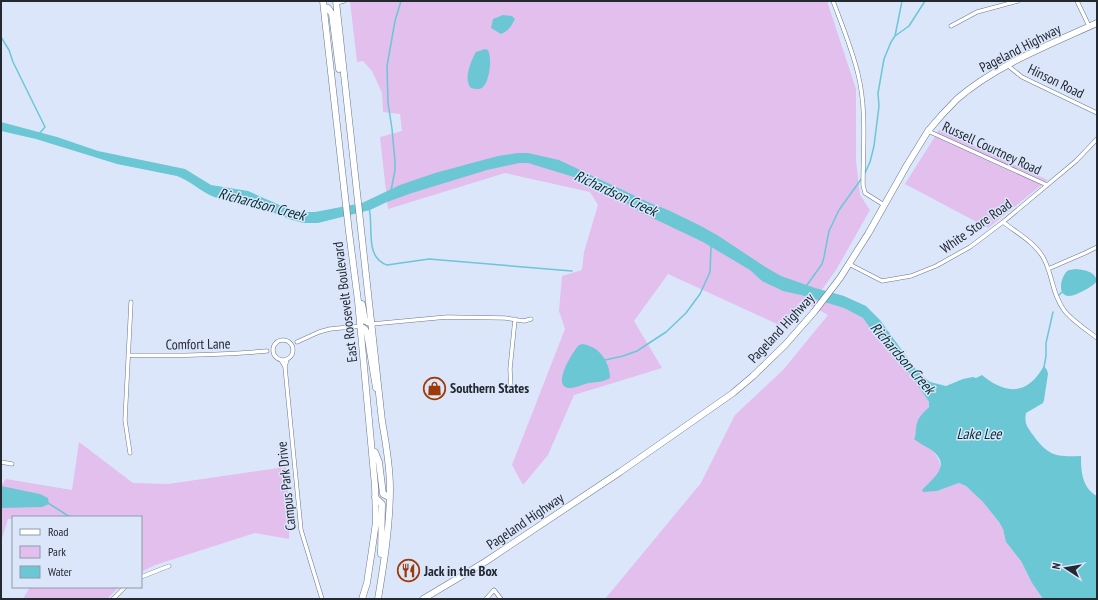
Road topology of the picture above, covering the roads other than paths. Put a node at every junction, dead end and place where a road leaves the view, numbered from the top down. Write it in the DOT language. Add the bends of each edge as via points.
graph roads {
  1 [pos="344,1"];
  2 [pos="833,1"];
  3 [pos="1018,1"];
  4 [pos="1077,1"];
  5 [pos="335,2"];
  6 [pos="323,4"];
  7 [pos="1097,23"];
  8 [pos="951,26"];
  9 [pos="1089,26"];
  10 [pos="1008,66"];
  11 [pos="346,96"];
  12 [pos="1097,113"];
  13 [pos="928,131"];
  14 [pos="1097,140"];
  15 [pos="1047,185"];
  16 [pos="884,205"];
  17 [pos="1003,222"];
  18 [pos="1097,247"];
  19 [pos="352,257"];
  20 [pos="849,264"];
  21 [pos="1048,269"];
  22 [pos="131,302"];
  23 [pos="531,318"];
  24 [pos="515,319"];
  25 [pos="372,324"];
  26 [pos="360,326"];
  27 [pos="1097,338"];
  28 [pos="289,342"];
  29 [pos="297,342"];
  30 [pos="274,345"];
  31 [pos="293,348"];
  32 [pos="267,351"];
  33 [pos="273,353"];
  34 [pos="128,355"];
  35 [pos="287,359"];
  36 [pos="281,360"];
  37 [pos="285,367"];
  38 [pos="511,389"];
  39 [pos="381,402"];
  40 [pos="372,445"];
  41 [pos="130,453"];
  42 [pos="1,462"];
  43 [pos="12,464"];
  44 [pos="375,496"];
  45 [pos="389,497"];
  46 [pos="169,566"];
  47 [pos="383,569"];
  48 [pos="142,577"];
  49 [pos="124,588"];
  50 [pos="113,599"];
  51 [pos="322,599"];
  52 [pos="362,599"];
  53 [pos="378,599"];
  54 [pos="423,599"];
  55 [pos="486,599"];
  56 [pos="501,599"];
  1 -- 5 [label="street"];
  2 -- 16 [label="street" via="853,56 863,101 865,193"];
  3 -- 8 [label="street" via="977,12"];
  4 -- 9 [label="street"];
  5 -- 11 [label="highway, East Roosevelt Boulevard"];
  6 -- 11 [label="highway" via="332,14 341,84"];
  6 -- 19 [label="highway, East Roosevelt Boulevard"];
  7 -- 9 [label="highway, Pageland Highway"];
  9 -- 10 [label="highway, Pageland Highway"];
  10 -- 12 [label="street, Hinson Road" via="1022,78"];
  10 -- 13 [label="highway, Pageland Highway" via="958,99"];
  11 -- 25 [label="highway, East Roosevelt Boulevard"];
  13 -- 15 [label="street, Russell Courtney Road"];
  13 -- 16 [label="highway, Pageland Highway"];
  14 -- 15 [label="street, White Store Road"];
  15 -- 17 [label="street, White Store Road"];
  16 -- 20 [label="highway, Pageland Highway"];
  17 -- 20 [label="street, White Store Road" via="954,257 911,276 882,281"];
  17 -- 21 [label="street" via="1036,248"];
  18 -- 21 [label="street"];
  19 -- 25 [label="highway" via="364,320 367,324"];
  19 -- 26 [label="highway, East Roosevelt Boulevard"];
  20 -- 54 [label="highway, Pageland Highway" via="814,312 785,345 733,393 541,525"];
  21 -- 27 [label="street" via="1055,296 1065,312"];
  22 -- 34 [label="street"];
  23 -- 24 [label="street" via="524,321"];
  24 -- 25 [label="street" via="447,317"];
  24 -- 38 [label="street" via="510,369"];
  25 -- 39 [label="highway, East Roosevelt Boulevard"];
  26 -- 29 [label="street" via="330,329"];
  26 -- 39 [label="highway" via="367,333 373,376"];
  26 -- 40 [label="highway, East Roosevelt Boulevard"];
  28 -- 29 [label="street"];
  28 -- 30 [label="street" via="283,339"];
  28 -- 31 [label="street"];
  29 -- 31 [label="street"];
  30 -- 32 [label="street"];
  30 -- 33 [label="street"];
  31 -- 35 [label="street"];
  32 -- 33 [label="street, Comfort Lane"];
  32 -- 34 [label="street, Comfort Lane" via="210,355"];
  33 -- 36 [label="street, Comfort Lane"];
  34 -- 41 [label="street" via="126,420"];
  35 -- 36 [label="street"];
  35 -- 37 [label="street, Campus Park Drive"];
  36 -- 37 [label="street, Campus Park Drive"];
  37 -- 51 [label="street, Campus Park Drive" via="301,530"];
  39 -- 45 [label="highway, East Roosevelt Boulevard"];
  40 -- 44 [label="highway, East Roosevelt Boulevard"];
  40 -- 45 [label="highway" via="379,462 382,494"];
  42 -- 43 [label="street"];
  44 -- 47 [label="highway" via="382,504 380,562"];
  44 -- 52 [label="highway, East Roosevelt Boulevard" via="376,522 367,583"];
  45 -- 47 [label="highway, East Roosevelt Boulevard"];
  46 -- 48 [label="street"];
  47 -- 53 [label="highway, East Roosevelt Boulevard"];
  49 -- 50 [label="street"];
  55 -- 56 [label="street" via="494,590"];
}
